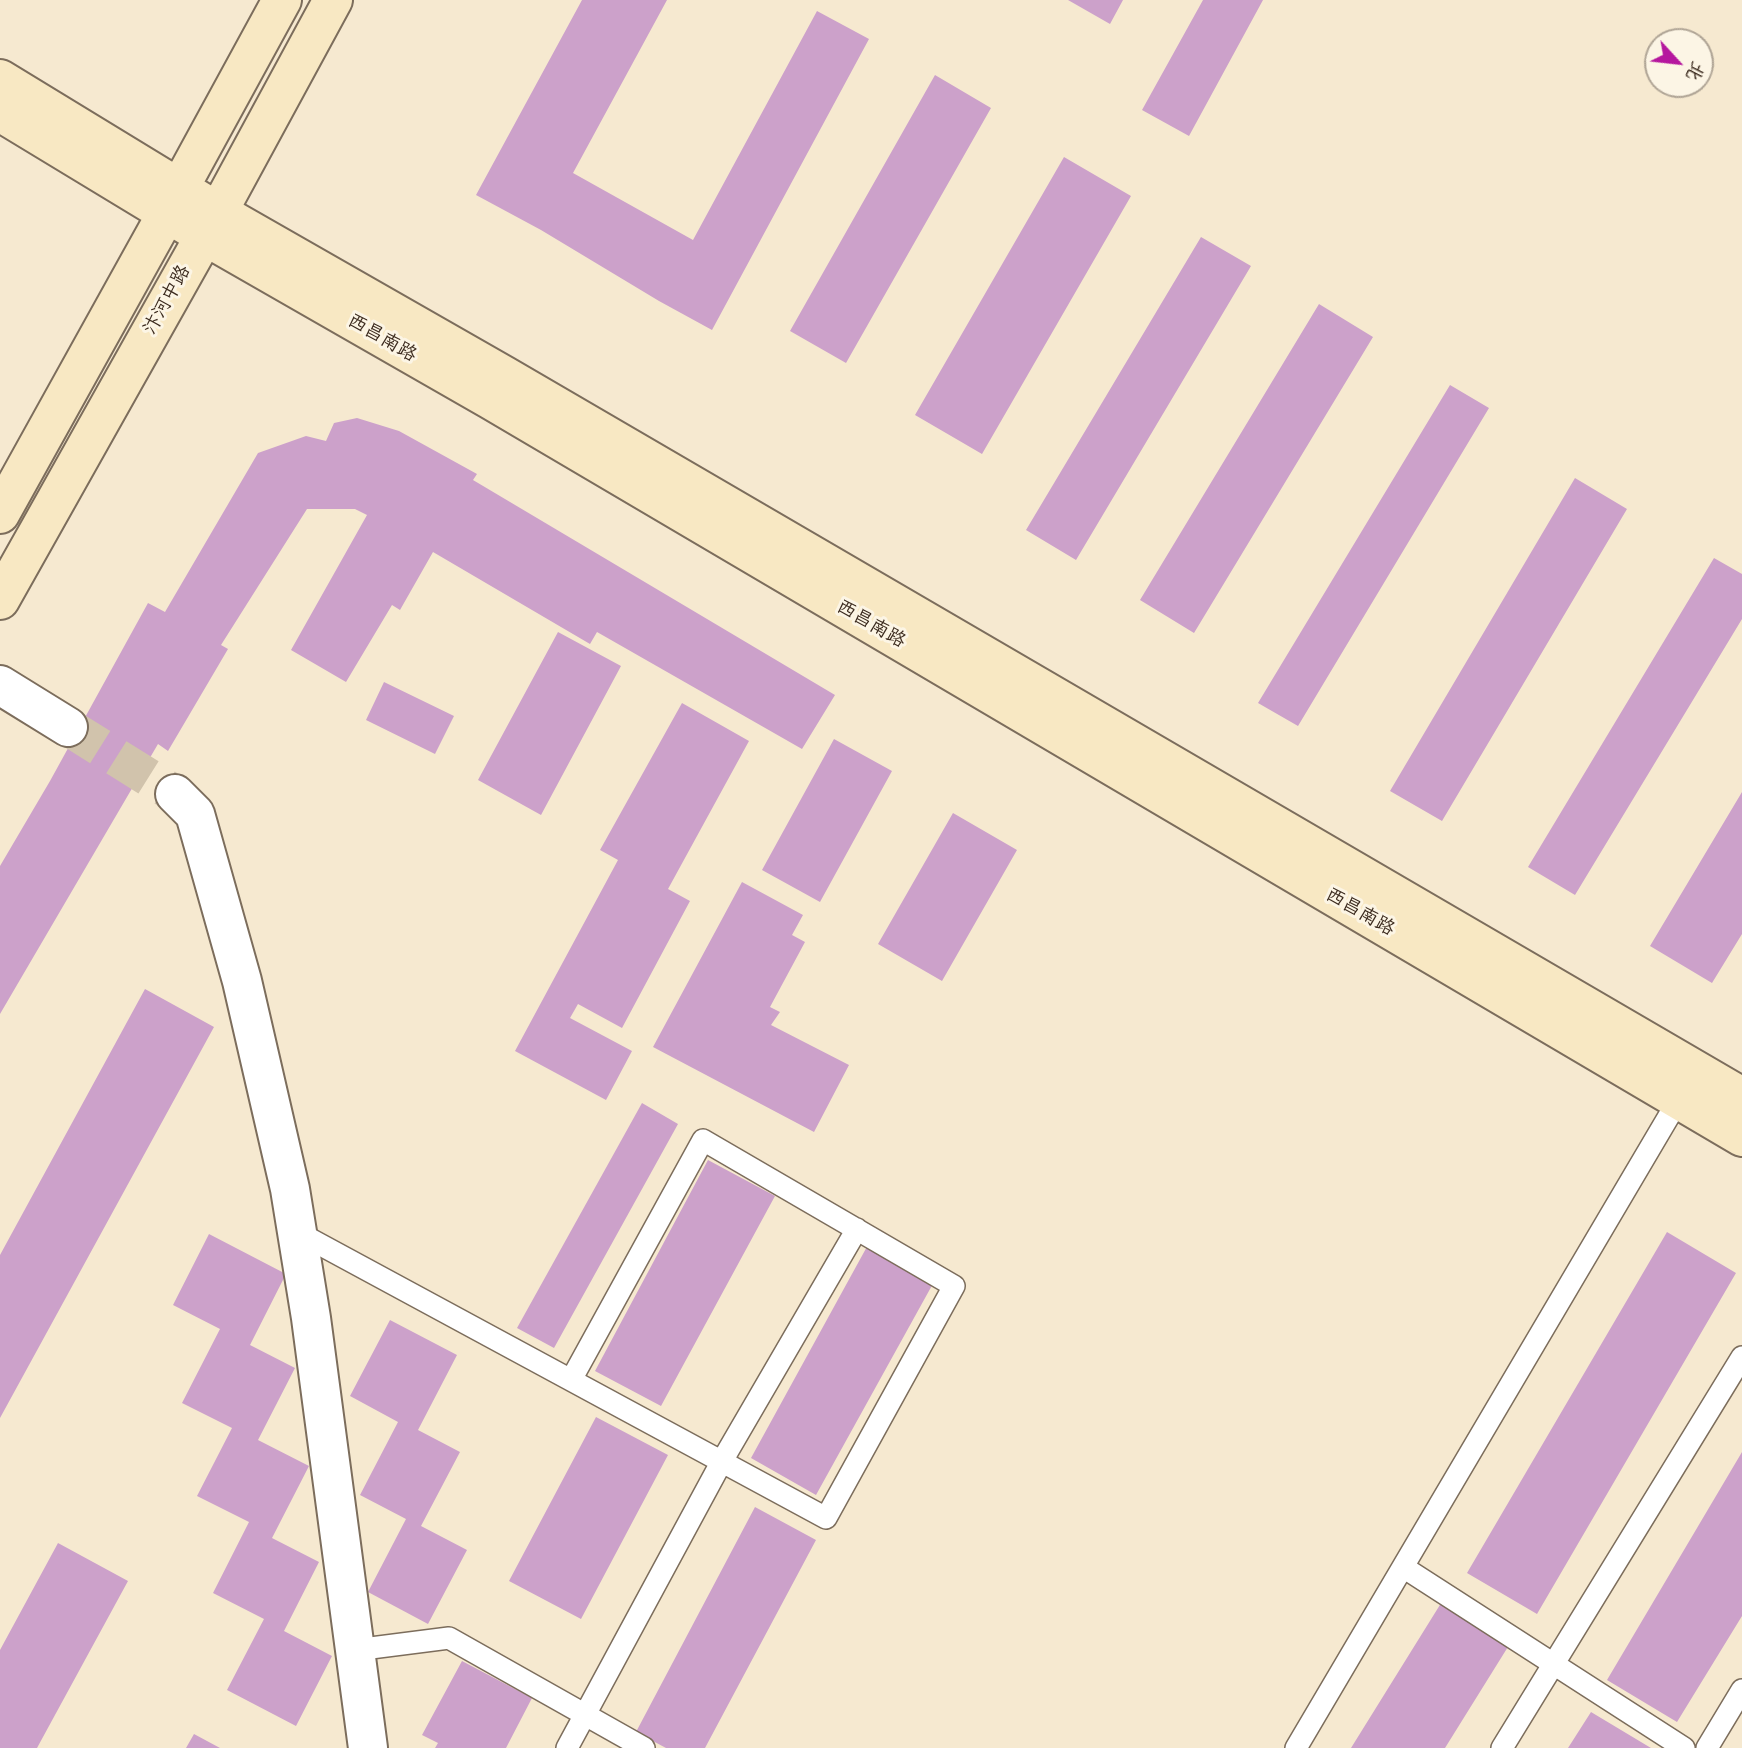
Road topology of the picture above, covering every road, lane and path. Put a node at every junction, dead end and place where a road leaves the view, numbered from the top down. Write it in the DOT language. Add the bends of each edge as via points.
graph roads {
  1 [pos="282,0"];
  2 [pos="333,0"];
  3 [pos="0,79"];
  4 [pos="0,112"];
  5 [pos="173,200"];
  6 [pos="211,224"];
  7 [pos="0,514"];
  8 [pos="0,600"];
  9 [pos="0,685"];
  10 [pos="68,727"];
  11 [pos="175,794"];
  12 [pos="1742,1097"];
  13 [pos="1679,1100"];
  14 [pos="1742,1137"];
  15 [pos="857,1229"];
  16 [pos="297,1232"];
  17 [pos="1742,1357"];
  18 [pos="571,1380"];
  19 [pos="722,1461"];
  20 [pos="1403,1567"];
  21 [pos="355,1650"];
  22 [pos="1554,1663"];
  23 [pos="1742,1690"];
  24 [pos="584,1715"];
  25 [pos="368,1748"];
  26 [pos="567,1748"];
  27 [pos="644,1748"];
  28 [pos="1296,1748"];
  29 [pos="1502,1748"];
  30 [pos="1684,1748"];
  31 [pos="1707,1748"];
  1 -- 5 [label="street"];
  2 -- 6 [label="street, 汴河中路"];
  3 -- 5 [label="street, 西昌南路"];
  4 -- 5 [label="street, 西昌南路"];
  5 -- 6 [label="street, 西昌南路"];
  5 -- 7 [label="street"];
  6 -- 8 [label="street, 汴河中路"];
  6 -- 12 [label="street, 西昌南路" via="529,390"];
  6 -- 13 [label="street, 西昌南路" via="515,414"];
  9 -- 10 [label="street"];
  11 -- 16 [label="street" via="195,814 242,981"];
  13 -- 14 [label="street, 西昌南路"];
  13 -- 20 [label="lane"];
  15 -- 18 [label="lane" via="703,1140"];
  15 -- 19 [label="lane"];
  15 -- 19 [label="lane" via="954,1286 826,1518"];
  16 -- 18 [label="lane"];
  16 -- 21 [label="street"];
  17 -- 22 [label="lane"];
  18 -- 19 [label="lane"];
  19 -- 24 [label="lane"];
  20 -- 22 [label="lane"];
  20 -- 28 [label="lane"];
  21 -- 24 [label="lane" via="449,1638"];
  21 -- 25 [label="street"];
  22 -- 29 [label="lane"];
  22 -- 30 [label="lane"];
  23 -- 31 [label="lane"];
  24 -- 26 [label="lane"];
  24 -- 27 [label="lane"];
}
